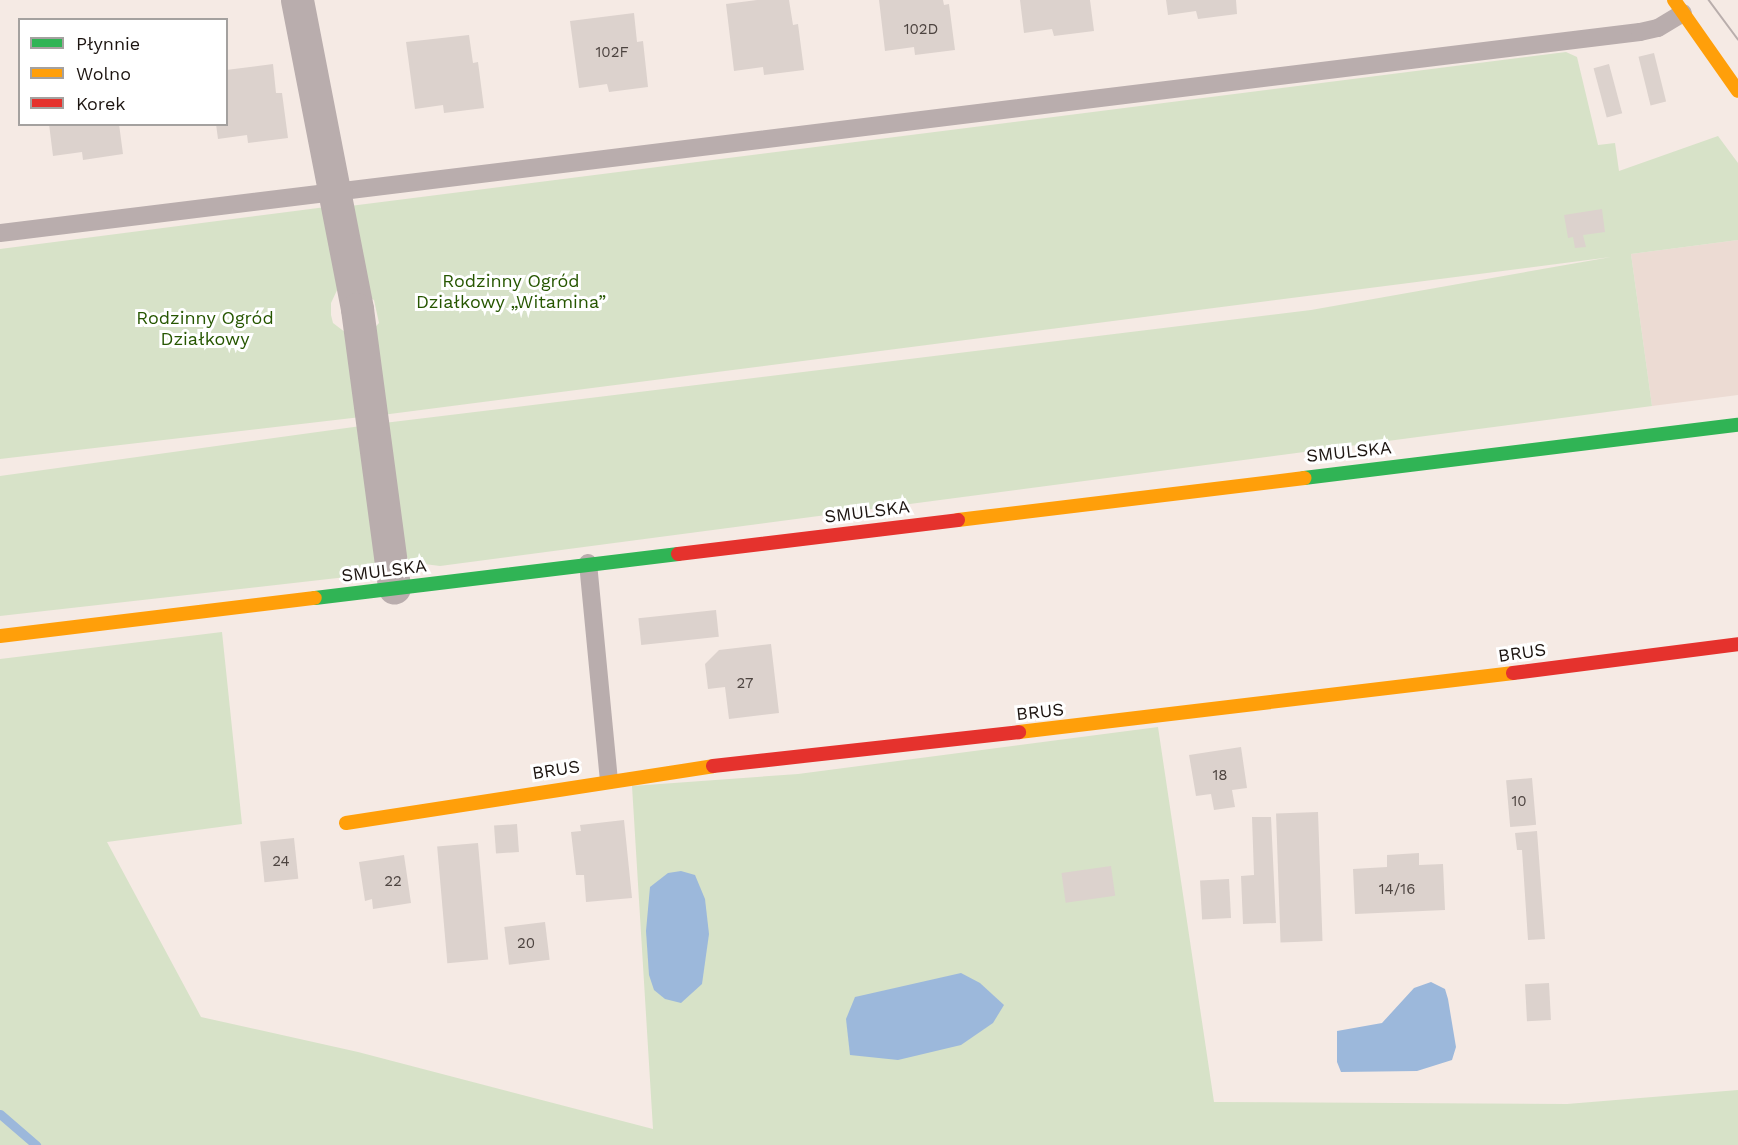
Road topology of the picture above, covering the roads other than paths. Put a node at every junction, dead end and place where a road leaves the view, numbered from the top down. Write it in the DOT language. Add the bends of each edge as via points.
graph roads {
  1 [pos="297,0"];
  2 [pos="1678,6"];
  3 [pos="1738,91"];
  4 [pos="334,192"];
  5 [pos="0,233"];
  6 [pos="1738,425"];
  7 [pos="588,563"];
  8 [pos="394,588"];
  9 [pos="0,636"];
  10 [pos="1738,644"];
  11 [pos="609,780"];
  12 [pos="346,823"];
  1 -- 4 [label="street"];
  2 -- 3 [label="street"];
  2 -- 4 [label="lane" via="1658,28 1640,32"];
  4 -- 5 [label="lane"];
  4 -- 8 [label="street" via="357,309"];
  6 -- 7 [label="street, SMULSKA"];
  7 -- 8 [label="street, SMULSKA"];
  7 -- 11 [label="lane"];
  8 -- 9 [label="street, SMULSKA"];
  10 -- 11 [label="street, BRUS" via="1298,701"];
  11 -- 12 [label="street, BRUS"];
}
